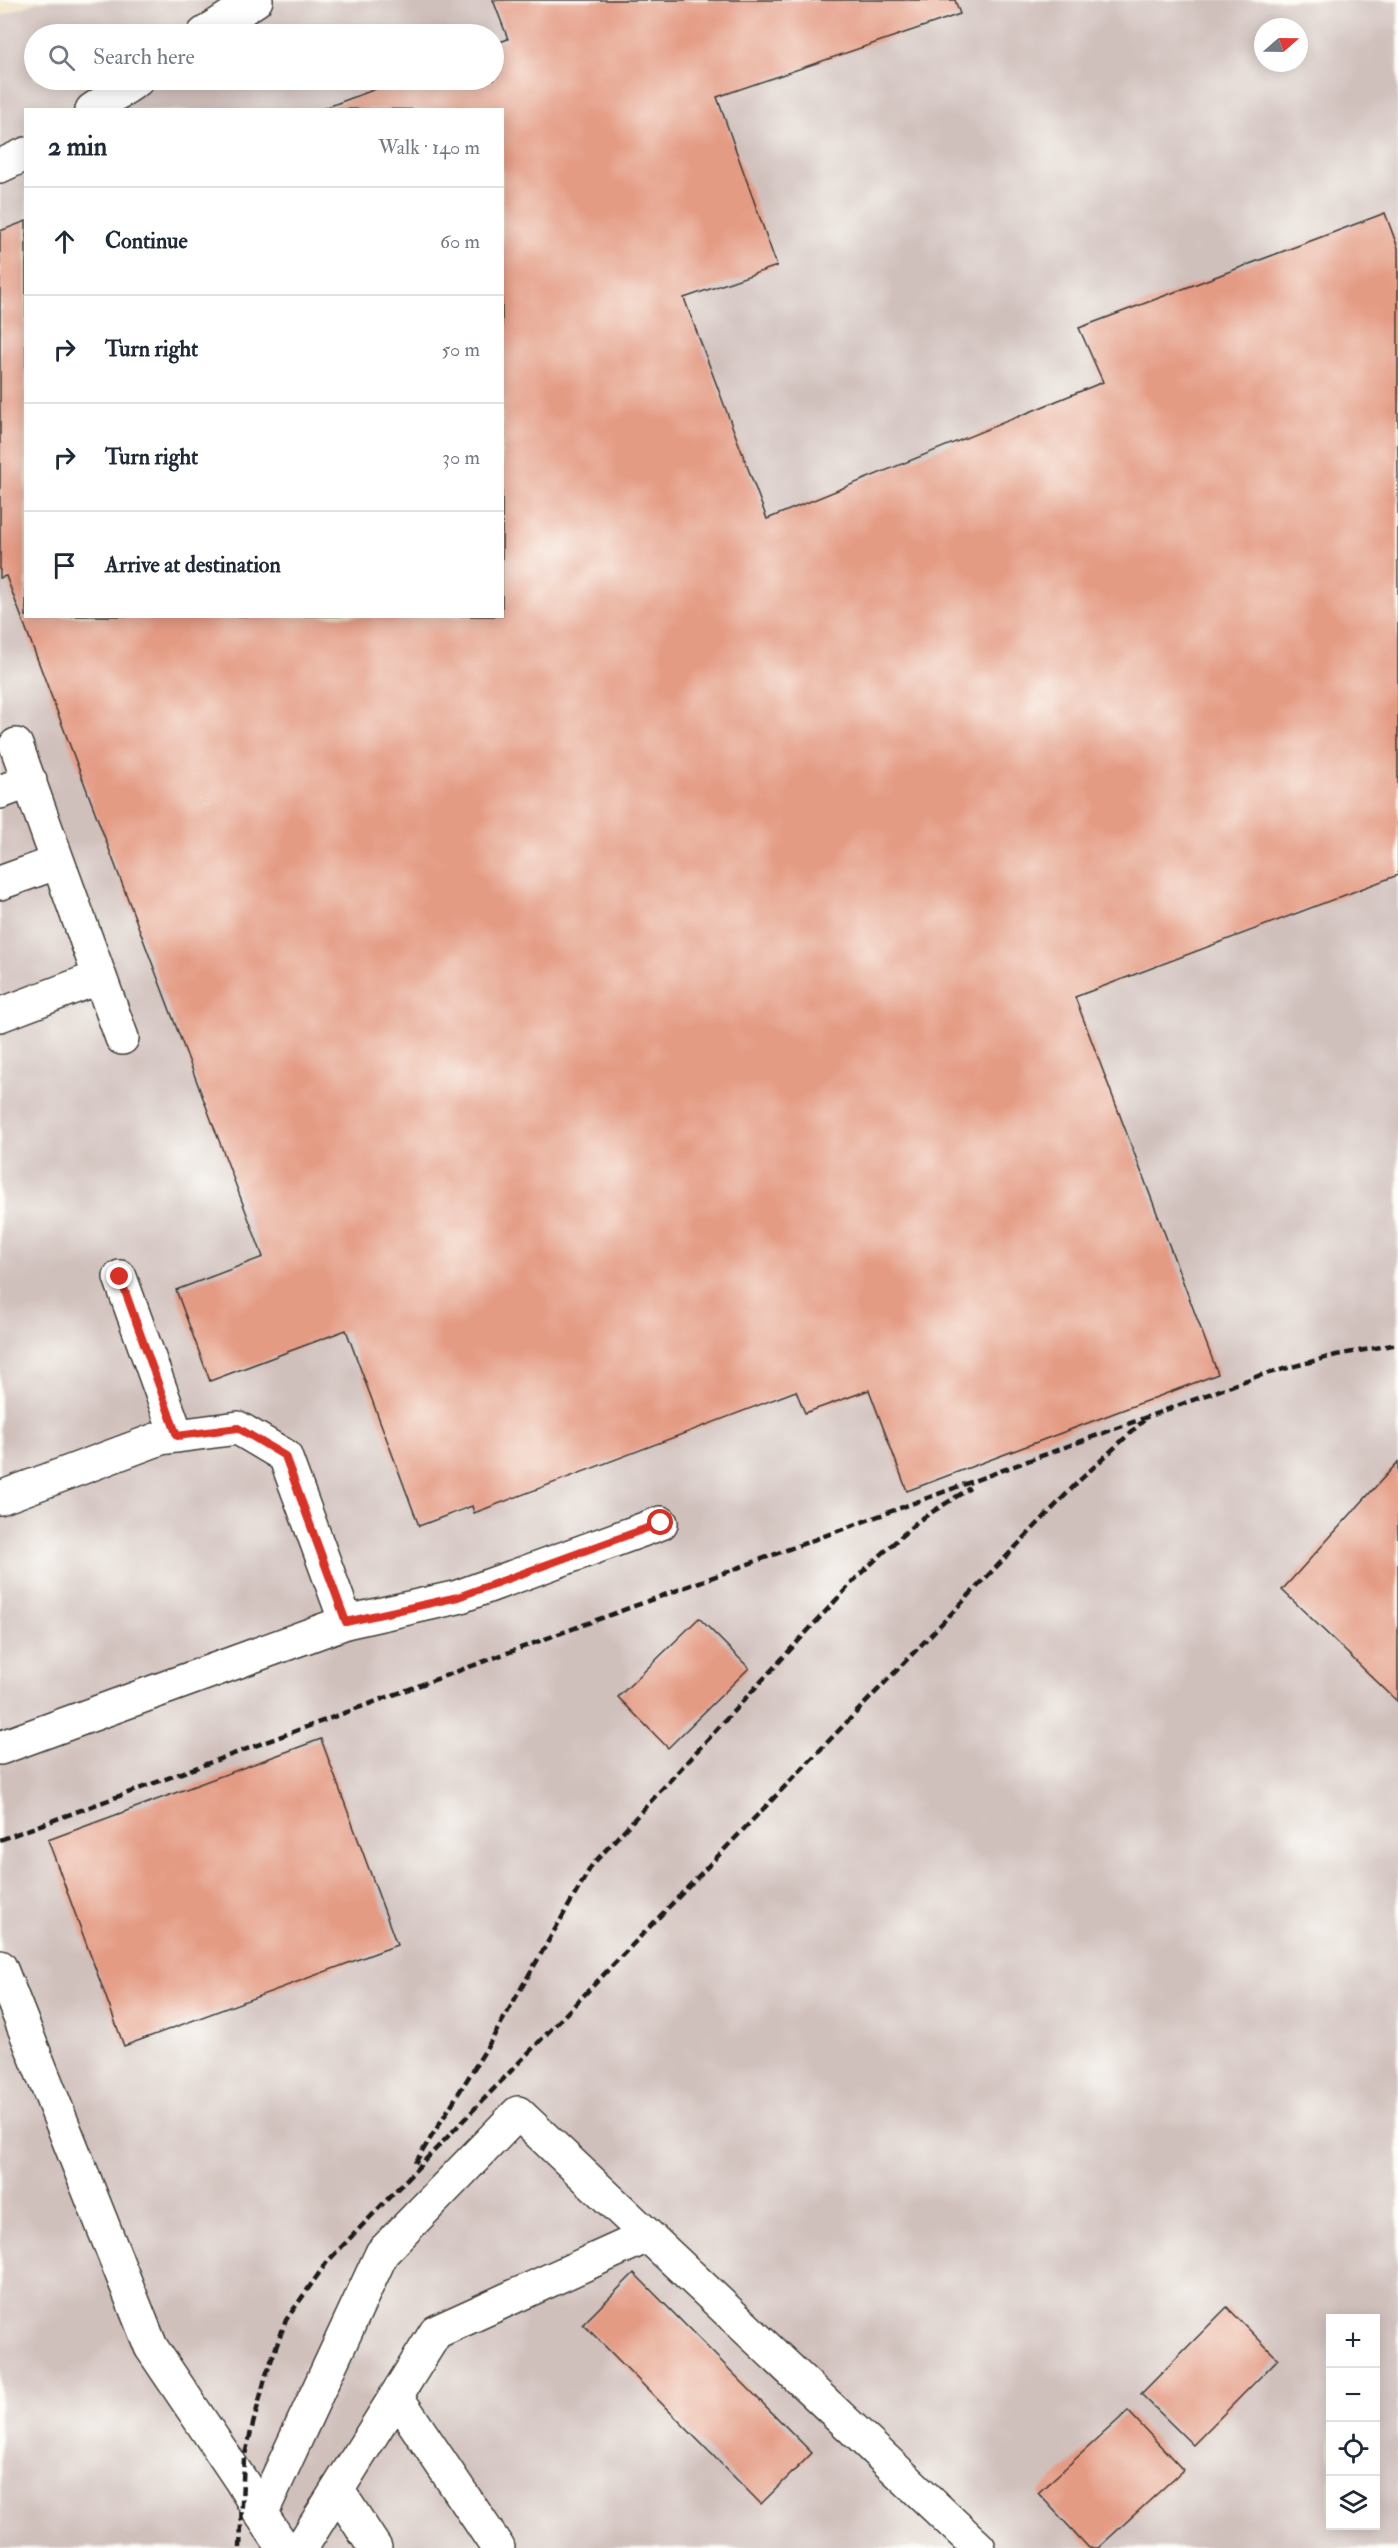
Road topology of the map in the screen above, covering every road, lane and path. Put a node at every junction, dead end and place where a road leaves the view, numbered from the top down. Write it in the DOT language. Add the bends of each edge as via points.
graph roads {
  1 [pos="256,0"];
  2 [pos="219,24"];
  3 [pos="122,90"];
  4 [pos="95,108"];
  5 [pos="24,155"];
  6 [pos="0,166"];
  7 [pos="16,745"];
  8 [pos="15,787"];
  9 [pos="58,862"];
  10 [pos="0,884"];
  11 [pos="100,977"];
  12 [pos="0,1015"];
  13 [pos="123,1038"];
  14 [pos="120,1277"];
  15 [pos="177,1436"];
  16 [pos="0,1498"];
  17 [pos="661,1523"];
  18 [pos="346,1622"];
  19 [pos="0,1748"];
  20 [pos="0,1967"];
  21 [pos="647,2236"];
  22 [pos="396,2396"];
  23 [pos="338,2491"];
  24 [pos="261,2514"];
  25 [pos="284,2548"];
  26 [pos="301,2548"];
  27 [pos="375,2548"];
  28 [pos="498,2548"];
  29 [pos="978,2548"];
  1 -- 2 [label="lane"];
  3 -- 4 [label="lane"];
  5 -- 6 [label="lane"];
  7 -- 8 [label="lane"];
  8 -- 9 [label="lane"];
  9 -- 10 [label="lane"];
  9 -- 11 [label="lane"];
  11 -- 12 [label="lane"];
  11 -- 13 [label="lane"];
  14 -- 15 [label="lane"];
  15 -- 16 [label="lane" via="161,1438"];
  15 -- 18 [label="lane" via="238,1428 285,1456"];
  17 -- 18 [label="lane" via="458,1597"];
  18 -- 19 [label="lane"];
  20 -- 24 [label="lane" via="151,2347"];
  21 -- 22 [label="lane" via="436,2332"];
  21 -- 24 [label="lane" via="518,2113 382,2253"];
  21 -- 29 [label="lane"];
  22 -- 23 [label="lane"];
  22 -- 28 [label="lane"];
  23 -- 26 [label="lane"];
  23 -- 27 [label="lane"];
  24 -- 25 [label="lane"];
}
